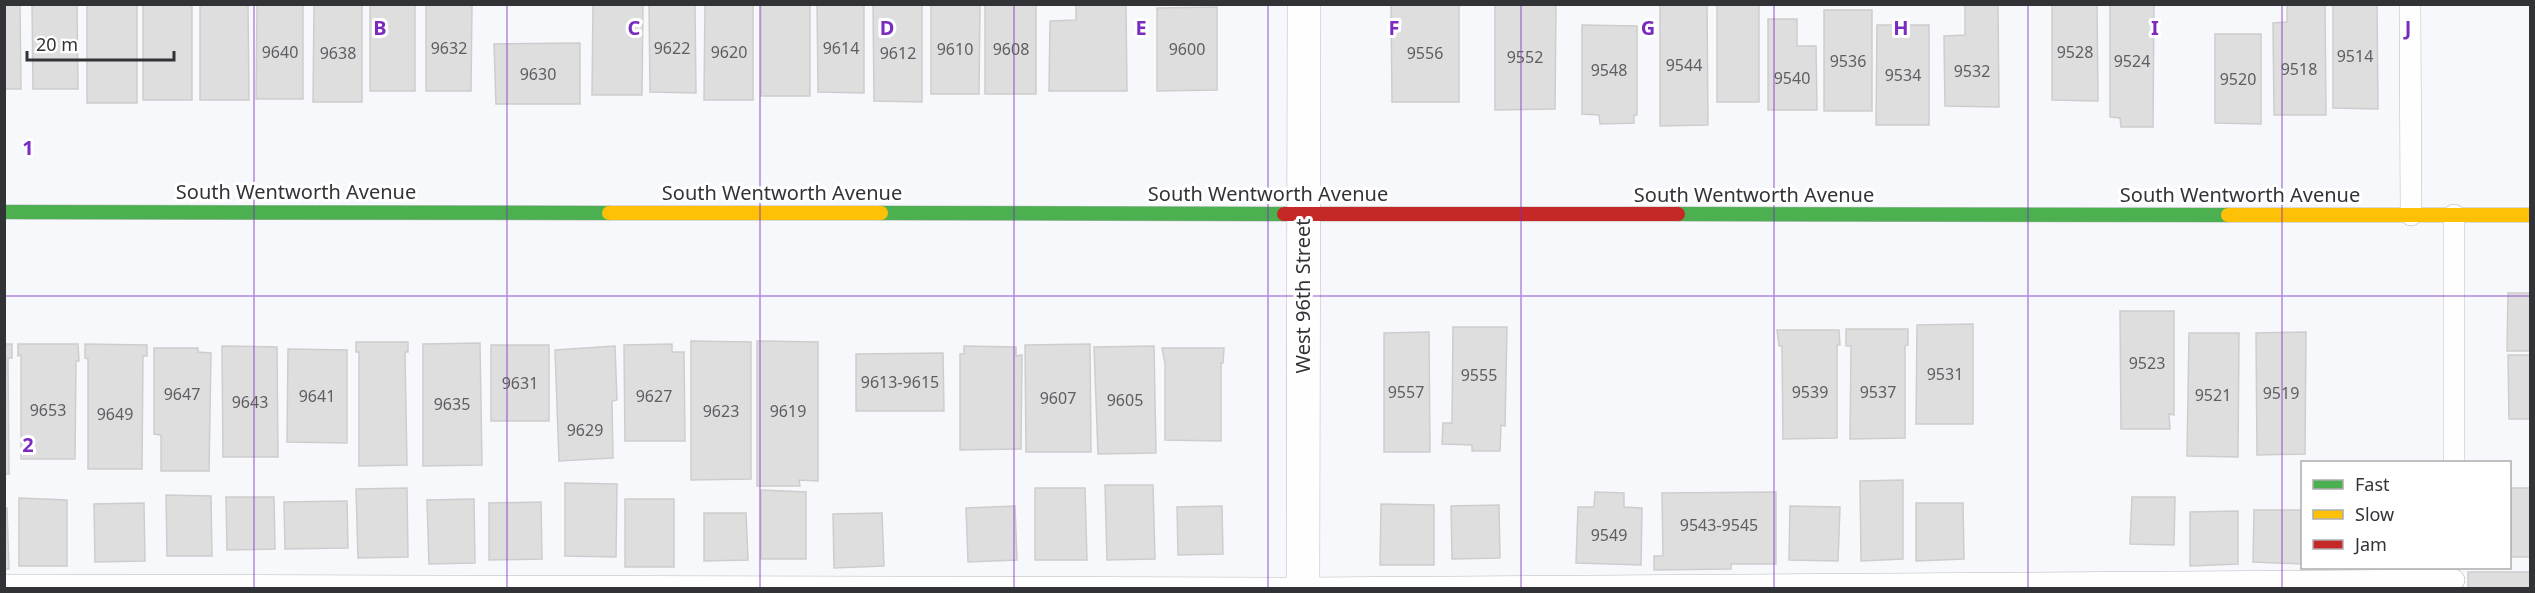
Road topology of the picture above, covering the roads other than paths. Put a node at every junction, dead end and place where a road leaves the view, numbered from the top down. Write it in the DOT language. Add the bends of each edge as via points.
graph roads {
  1 [pos="1304,4"];
  2 [pos="2410,4"];
  3 [pos="4,212"];
  4 [pos="1303,214"];
  5 [pos="2411,215"];
  6 [pos="2454,215"];
  7 [pos="2530,215"];
  8 [pos="2454,461"];
  9 [pos="2454,579"];
  10 [pos="4,585"];
  11 [pos="1303,588"];
  1 -- 4 [label="street, West 96th Street"];
  2 -- 5 [label="lane"];
  3 -- 4 [label="street, South Wentworth Avenue"];
  4 -- 5 [label="street, South Wentworth Avenue"];
  4 -- 11 [label="street, West 96th Street"];
  5 -- 6 [label="street, South Wentworth Avenue"];
  6 -- 7 [label="street, South Wentworth Avenue"];
  6 -- 8 [label="lane"];
  9 -- 11 [label="lane"];
  10 -- 11 [label="lane"];
}
